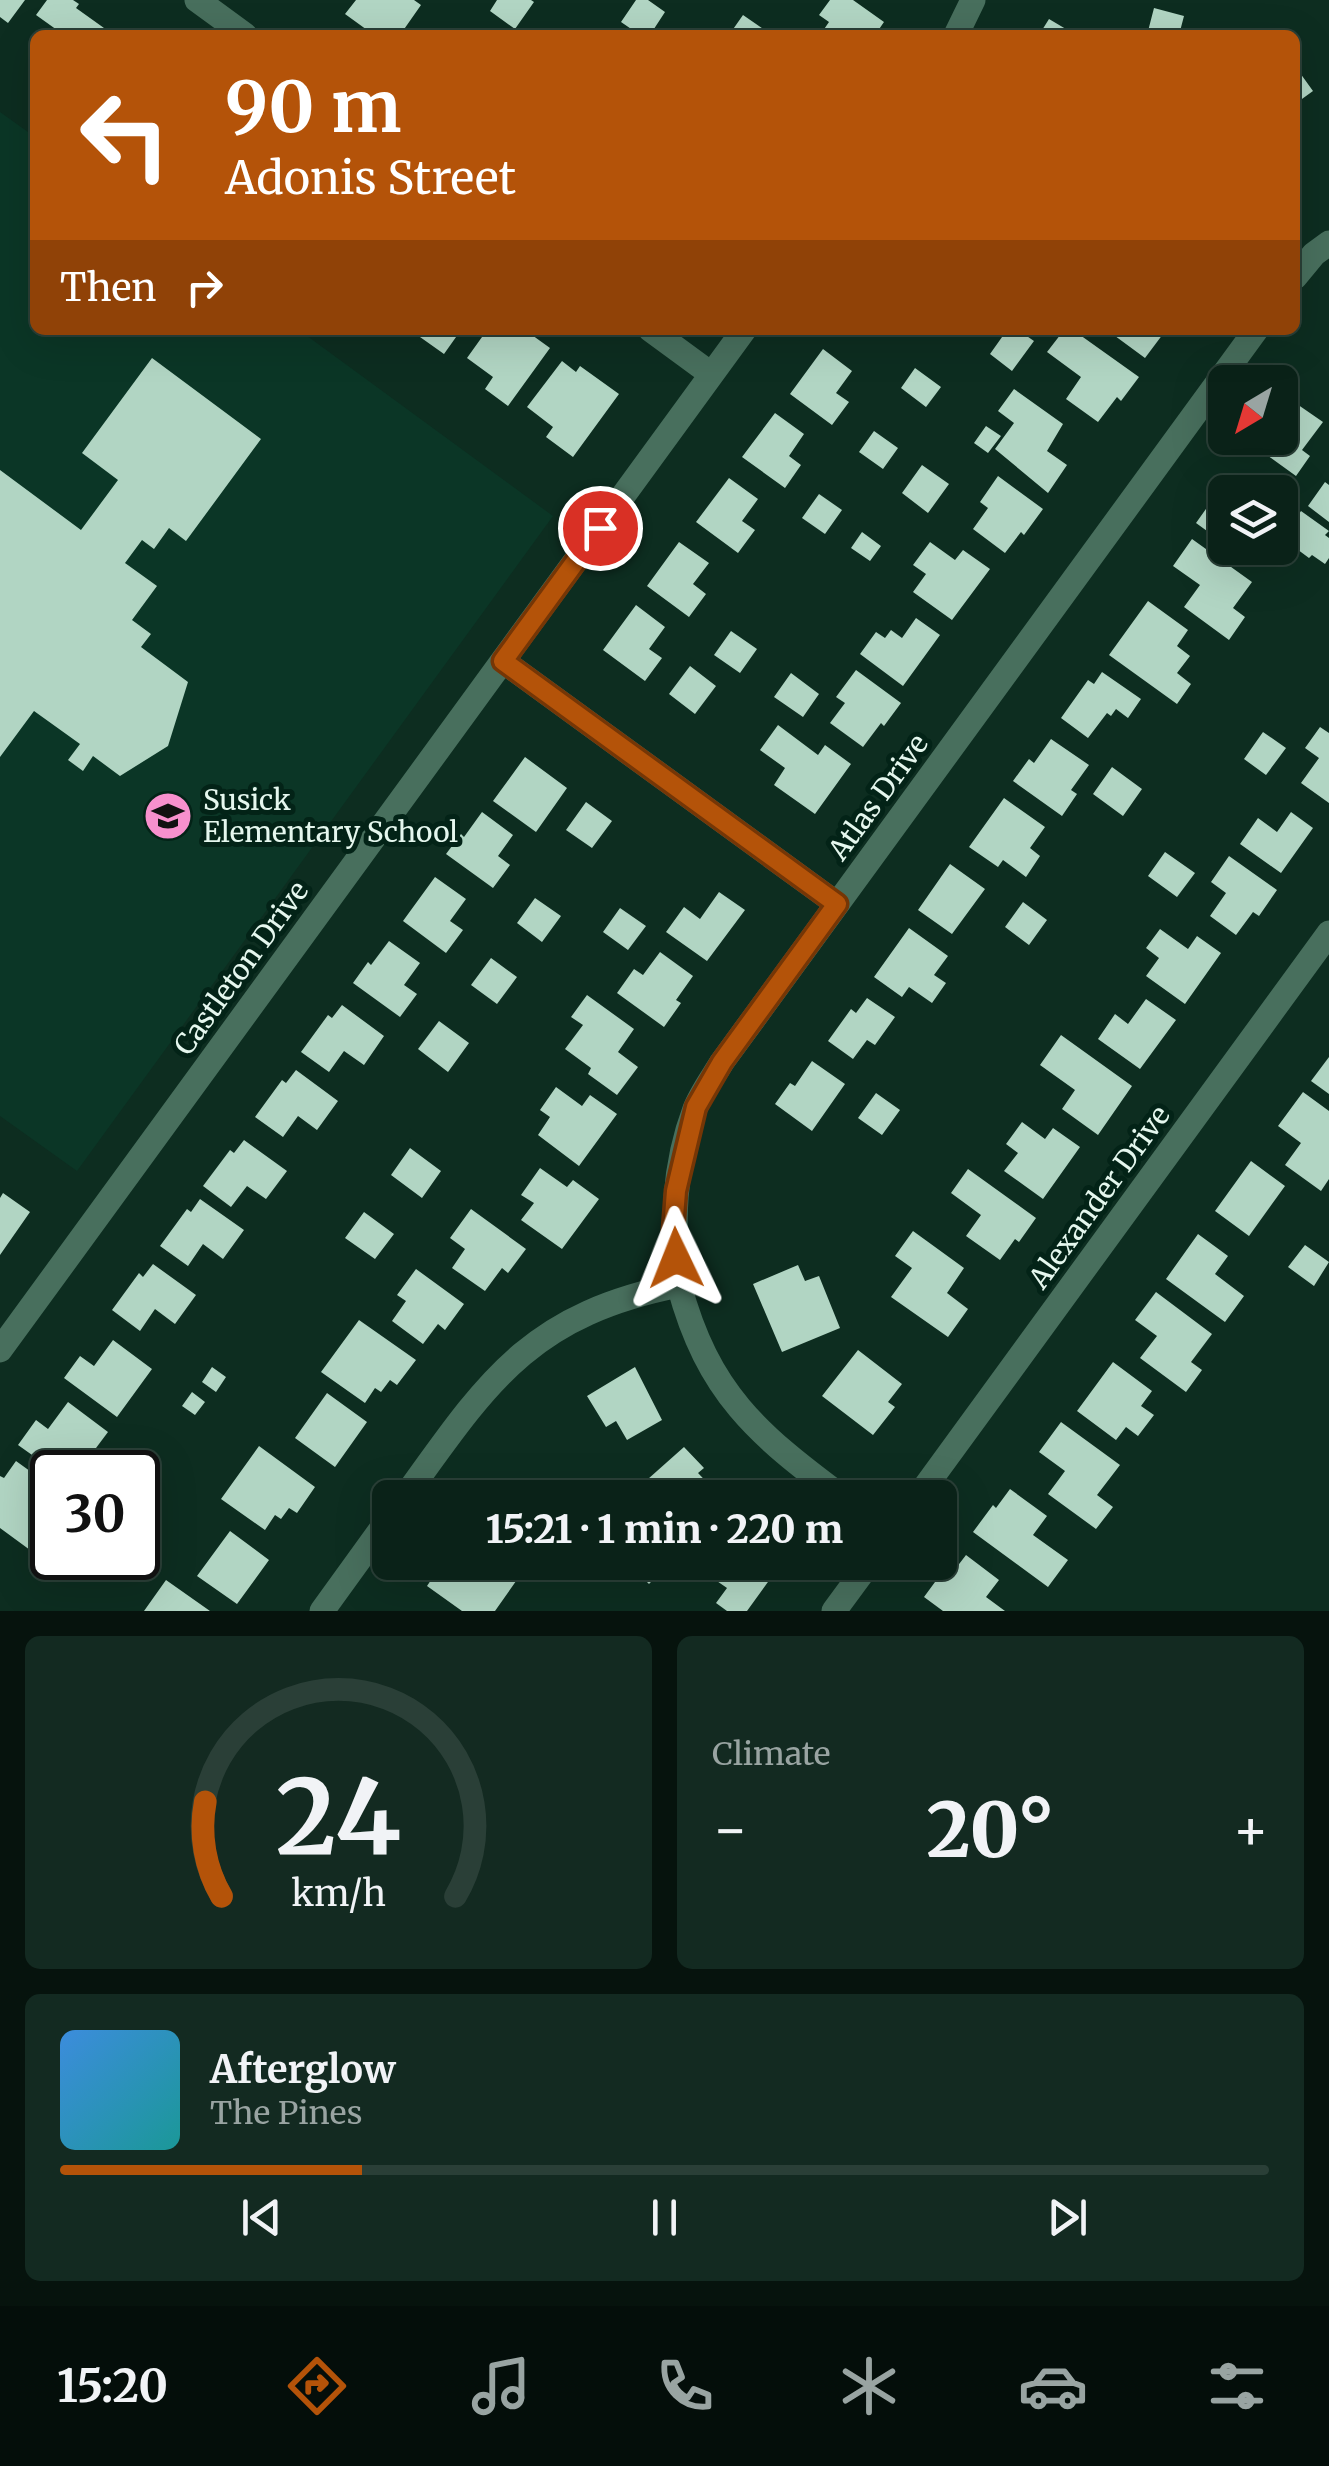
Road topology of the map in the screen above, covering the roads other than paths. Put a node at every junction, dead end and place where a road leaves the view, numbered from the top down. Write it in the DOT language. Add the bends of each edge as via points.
graph roads {
  1 [pos="197,0"];
  2 [pos="973,0"];
  3 [pos="238,30"];
  4 [pos="958,30"];
  5 [pos="1329,243"];
  6 [pos="1300,271"];
  7 [pos="658,335"];
  8 [pos="740,335"];
  9 [pos="1252,335"];
  10 [pos="712,374"];
  11 [pos="503,661"];
  12 [pos="837,904"];
  13 [pos="1329,932"];
  14 [pos="679,1285"];
  15 [pos="0,1350"];
  16 [pos="417,1480"];
  17 [pos="819,1480"];
  18 [pos="930,1480"];
  19 [pos="372,1541"];
  20 [pos="857,1580"];
  21 [pos="322,1611"];
  22 [pos="834,1611"];
  1 -- 3 [label="street"];
  2 -- 4 [label="street"];
  5 -- 6 [label="street"];
  7 -- 10 [label="street"];
  8 -- 10 [label="street, Castleton Drive"];
  9 -- 12 [label="street, Atlas Drive"];
  10 -- 11 [label="street, Castleton Drive"];
  11 -- 12 [label="street"];
  11 -- 15 [label="street, Castleton Drive"];
  12 -- 14 [label="street, Atlas Drive" via="696,1107 676,1191"];
  13 -- 18 [label="street, Alexander Drive"];
  14 -- 16 [label="street" via="578,1316 531,1346 475,1399"];
  14 -- 17 [label="street, Atlas Drive" via="698,1343 736,1406"];
  19 -- 21 [label="street"];
  20 -- 22 [label="street"];
}
